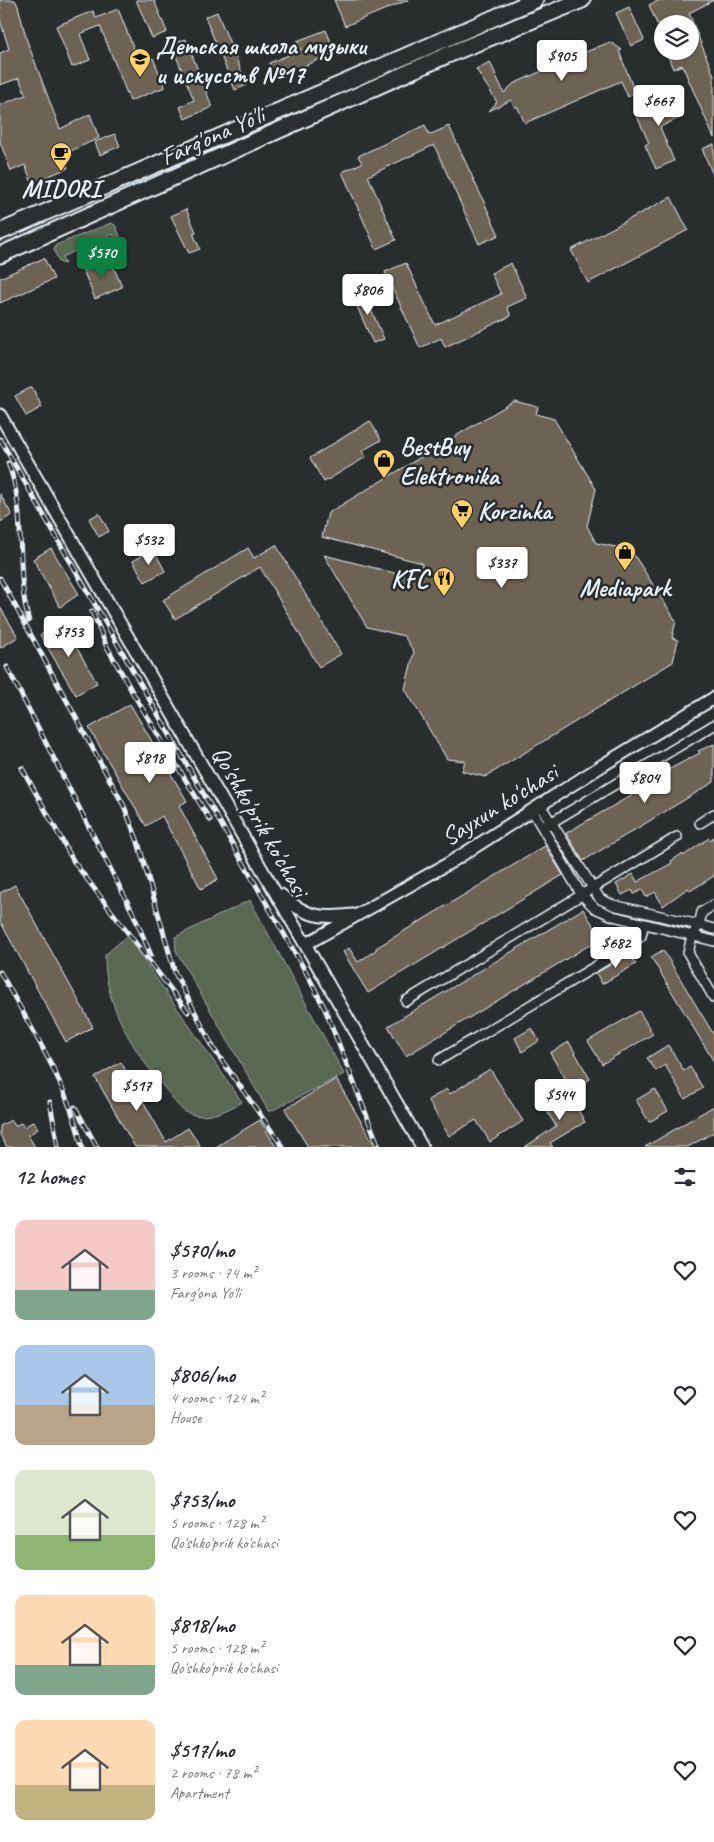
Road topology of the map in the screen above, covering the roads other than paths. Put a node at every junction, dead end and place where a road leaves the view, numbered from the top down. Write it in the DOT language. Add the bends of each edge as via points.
graph roads {
  1 [pos="535,0"];
  2 [pos="582,0"];
  3 [pos="0,232"];
  4 [pos="0,256"];
  5 [pos="0,414"];
  6 [pos="714,698"];
  7 [pos="714,725"];
  8 [pos="536,807"];
  9 [pos="714,814"];
  10 [pos="552,822"];
  11 [pos="700,823"];
  12 [pos="542,828"];
  13 [pos="677,837"];
  14 [pos="273,886"];
  15 [pos="593,888"];
  16 [pos="581,894"];
  17 [pos="714,905"];
  18 [pos="358,914"];
  19 [pos="644,924"];
  20 [pos="699,925"];
  21 [pos="714,930"];
  22 [pos="692,936"];
  23 [pos="714,941"];
  24 [pos="306,944"];
  25 [pos="714,998"];
  26 [pos="406,1001"];
  27 [pos="439,1060"];
  28 [pos="422,1147"];
  1 -- 3 [label="main road, Farg'ona Yo'li"];
  2 -- 4 [label="main road, Farg'ona Yo'li" via="446,56"];
  5 -- 14 [label="street, Qo'shko'prik ko'chasi"];
  6 -- 8 [label="street, Sayxun ko'chasi"];
  7 -- 10 [label="street"];
  8 -- 10 [label="street"];
  8 -- 12 [label="street"];
  8 -- 18 [label="street, Sayxun ko'chasi" via="451,862"];
  9 -- 11 [label="street"];
  10 -- 12 [label="street"];
  10 -- 15 [label="street"];
  12 -- 16 [label="street"];
  13 -- 15 [label="street"];
  14 -- 18 [label="street" via="291,904 311,915"];
  14 -- 24 [label="street, Qo'shko'prik ko'chasi"];
  15 -- 16 [label="street"];
  15 -- 20 [label="street" via="600,899 613,905"];
  16 -- 19 [label="street" via="604,913"];
  16 -- 26 [label="street"];
  17 -- 20 [label="street" via="702,912"];
  18 -- 24 [label="street, Sayxun ko'chasi"];
  19 -- 22 [label="street"];
  19 -- 27 [label="street" via="640,936 628,947"];
  20 -- 21 [label="street"];
  20 -- 22 [label="street"];
  22 -- 23 [label="street"];
  22 -- 25 [label="street" via="688,953"];
  24 -- 28 [label="street, Qo'shko'prik ko'chasi"];
}
